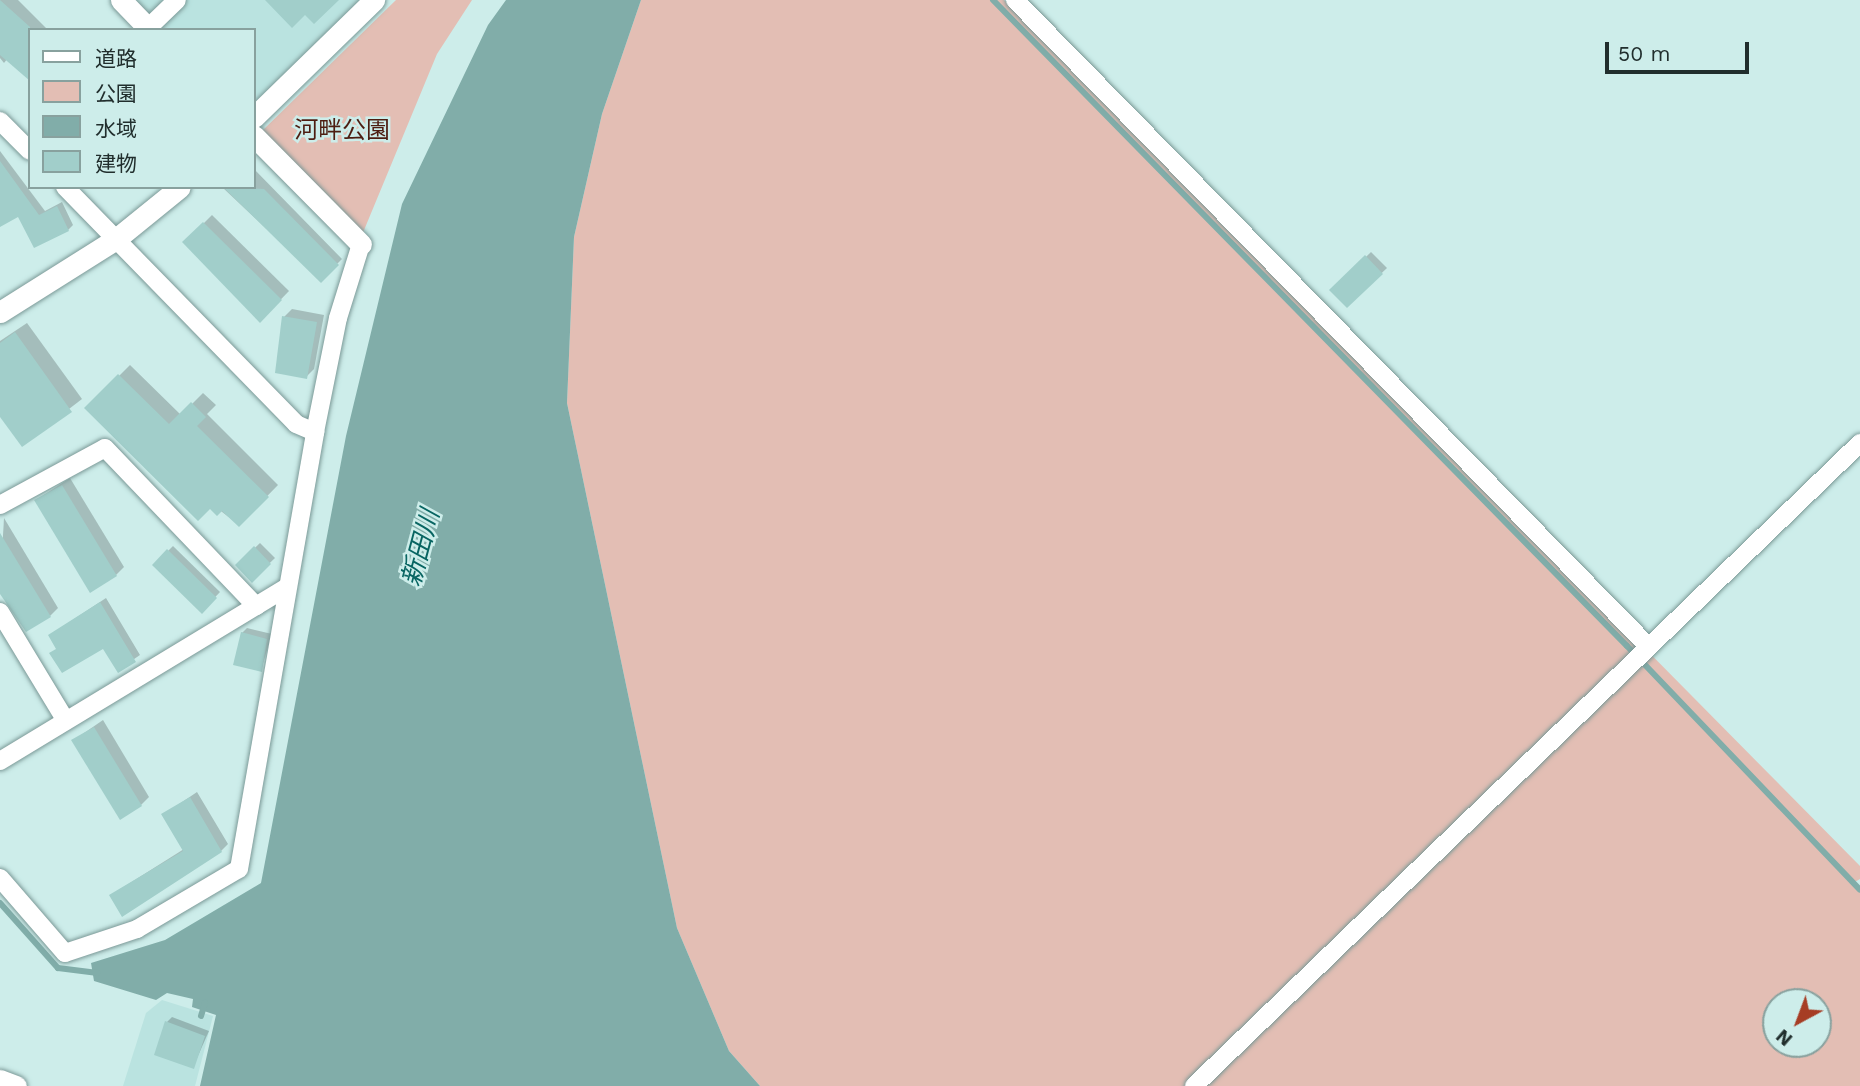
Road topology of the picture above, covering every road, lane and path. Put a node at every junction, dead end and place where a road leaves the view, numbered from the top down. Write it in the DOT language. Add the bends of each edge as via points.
graph roads {
  1 [pos="121,0"];
  2 [pos="177,0"];
  3 [pos="374,0"];
  4 [pos="1015,0"];
  5 [pos="148,28"];
  6 [pos="150,28"];
  7 [pos="256,115"];
  8 [pos="0,121"];
  9 [pos="256,138"];
  10 [pos="28,149"];
  11 [pos="67,189"];
  12 [pos="178,189"];
  13 [pos="116,239"];
  14 [pos="361,244"];
  15 [pos="0,312"];
  16 [pos="315,432"];
  17 [pos="1860,443"];
  18 [pos="0,505"];
  19 [pos="286,588"];
  20 [pos="256,606"];
  21 [pos="0,612"];
  22 [pos="1649,648"];
  23 [pos="66,721"];
  24 [pos="0,761"];
  25 [pos="0,878"];
  26 [pos="0,1080"];
  27 [pos="16,1086"];
  28 [pos="1194,1086"];
  1 -- 5 [label="street"];
  2 -- 6 [label="street"];
  3 -- 7 [label="street"];
  4 -- 22 [label="street"];
  8 -- 10 [label="street"];
  9 -- 14 [label="street"];
  11 -- 13 [label="street"];
  12 -- 13 [label="street"];
  13 -- 15 [label="street"];
  13 -- 16 [label="street" via="296,424"];
  14 -- 16 [label="street" via="338,318"];
  16 -- 19 [label="street"];
  17 -- 22 [label="street"];
  18 -- 20 [label="street" via="105,448"];
  19 -- 20 [label="street"];
  19 -- 25 [label="street" via="239,869 137,929 65,953"];
  20 -- 23 [label="street"];
  21 -- 23 [label="street"];
  22 -- 28 [label="street"];
  23 -- 24 [label="street"];
  26 -- 27 [label="street"];
}
